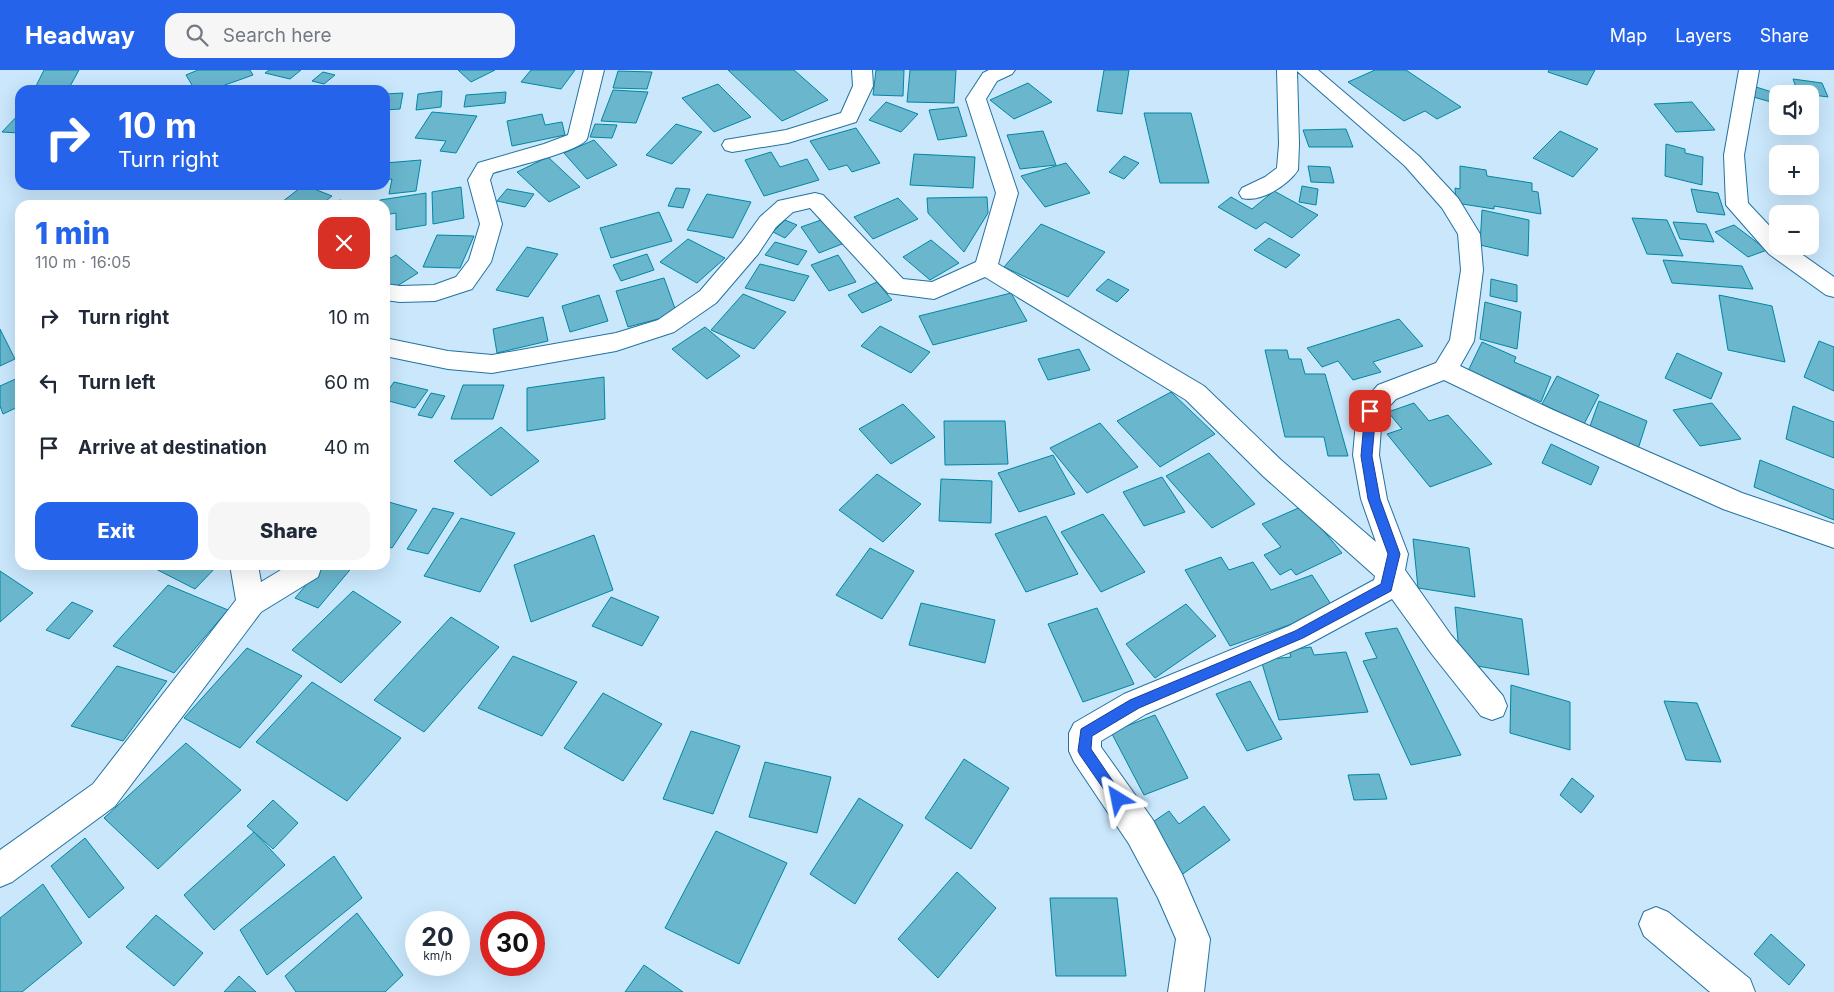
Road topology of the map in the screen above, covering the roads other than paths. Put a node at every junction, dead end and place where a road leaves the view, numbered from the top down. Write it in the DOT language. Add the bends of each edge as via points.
graph roads {
  1 [pos="594,70"];
  2 [pos="862,70"];
  3 [pos="1005,70"];
  4 [pos="1287,70"];
  5 [pos="1306,70"];
  6 [pos="1749,70"];
  7 [pos="732,145"];
  8 [pos="1250,193"];
  9 [pos="986,267"];
  10 [pos="1834,289"];
  11 [pos="390,293"];
  12 [pos="390,348"];
  13 [pos="1445,370"];
  14 [pos="1834,536"];
  15 [pos="245,570"];
  16 [pos="305,570"];
  17 [pos="1390,571"];
  18 [pos="251,603"];
  19 [pos="1492,706"];
  20 [pos="0,870"];
  21 [pos="1656,924"];
  22 [pos="1186,992"];
  23 [pos="1737,992"];
  1 -- 11 [label="street" via="577,138 552,149 486,168 479,180 491,224 480,262 464,283 435,293"];
  2 -- 7 [label="street" via="863,86 849,117 788,136"];
  3 -- 9 [label="street" via="990,77 976,99 1007,194"];
  4 -- 8 [label="street" via="1289,144 1286,170 1273,182"];
  5 -- 13 [label="street" via="1412,160 1450,203 1469,234 1472,270 1462,341"];
  6 -- 10 [label="street" via="1734,155 1737,205 1777,248"];
  9 -- 12 [label="street" via="934,291 896,287 815,200 786,206 768,222 708,297 666,326 616,342 492,364 448,360"];
  9 -- 17 [label="street" via="1195,393 1272,468"];
  13 -- 14 [label="street" via="1733,502"];
  13 -- 17 [label="street" via="1387,392 1370,411 1366,456 1374,499 1394,554"];
  15 -- 18 [label="street"];
  16 -- 18 [label="street"];
  17 -- 19 [label="street" via="1441,644"];
  17 -- 22 [label="street" via="1386,587 1299,634 1134,704 1086,733 1085,751 1141,832 1193,939"];
  18 -- 20 [label="street" via="104,795"];
  21 -- 23 [label="street"];
}
